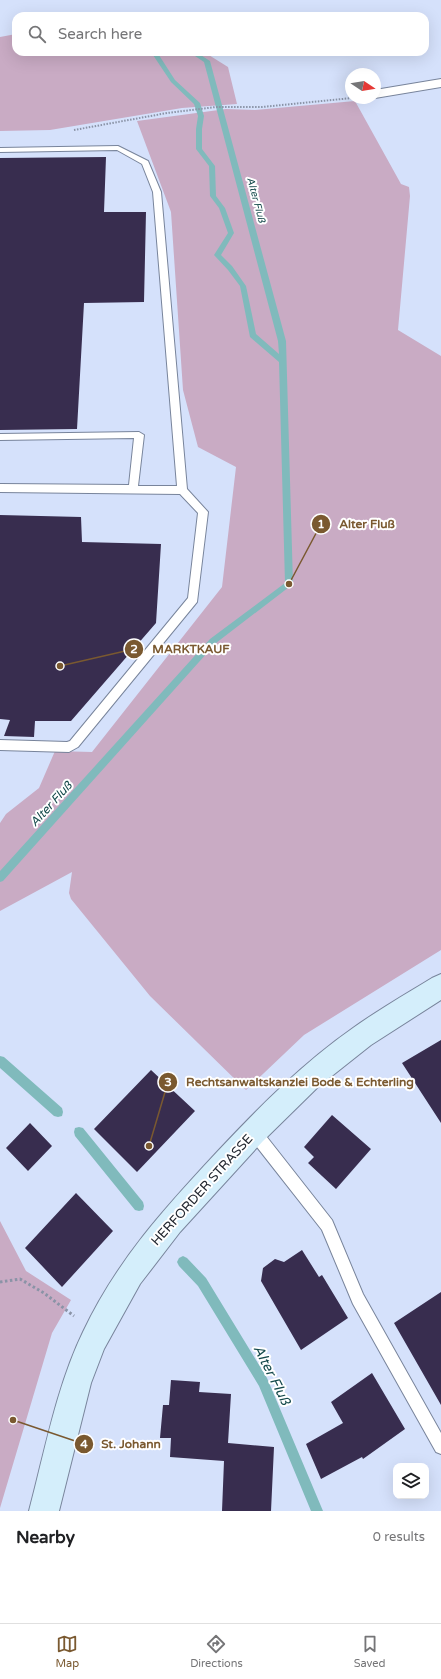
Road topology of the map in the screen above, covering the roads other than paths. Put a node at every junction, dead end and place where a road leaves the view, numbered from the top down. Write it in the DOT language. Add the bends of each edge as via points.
graph roads {
  1 [pos="441,83"];
  2 [pos="381,93"];
  3 [pos="0,150"];
  4 [pos="0,437"];
  5 [pos="0,488"];
  6 [pos="133,489"];
  7 [pos="182,490"];
  8 [pos="0,745"];
  9 [pos="441,986"];
  10 [pos="254,1132"];
  11 [pos="441,1447"];
  12 [pos="44,1511"];
  1 -- 2 [label="street"];
  3 -- 7 [label="lane" via="118,148 145,162 157,192"];
  4 -- 6 [label="lane" via="139,435"];
  5 -- 6 [label="lane"];
  6 -- 7 [label="lane"];
  7 -- 8 [label="lane" via="204,512 193,599 74,744 69,747"];
  9 -- 10 [label="street, HERFORDER STRASSE" via="362,1036 309,1078"];
  10 -- 11 [label="lane" via="327,1225 358,1299"];
  10 -- 12 [label="street, HERFORDER STRASSE" via="170,1222 130,1274 96,1335 77,1383"];
}
